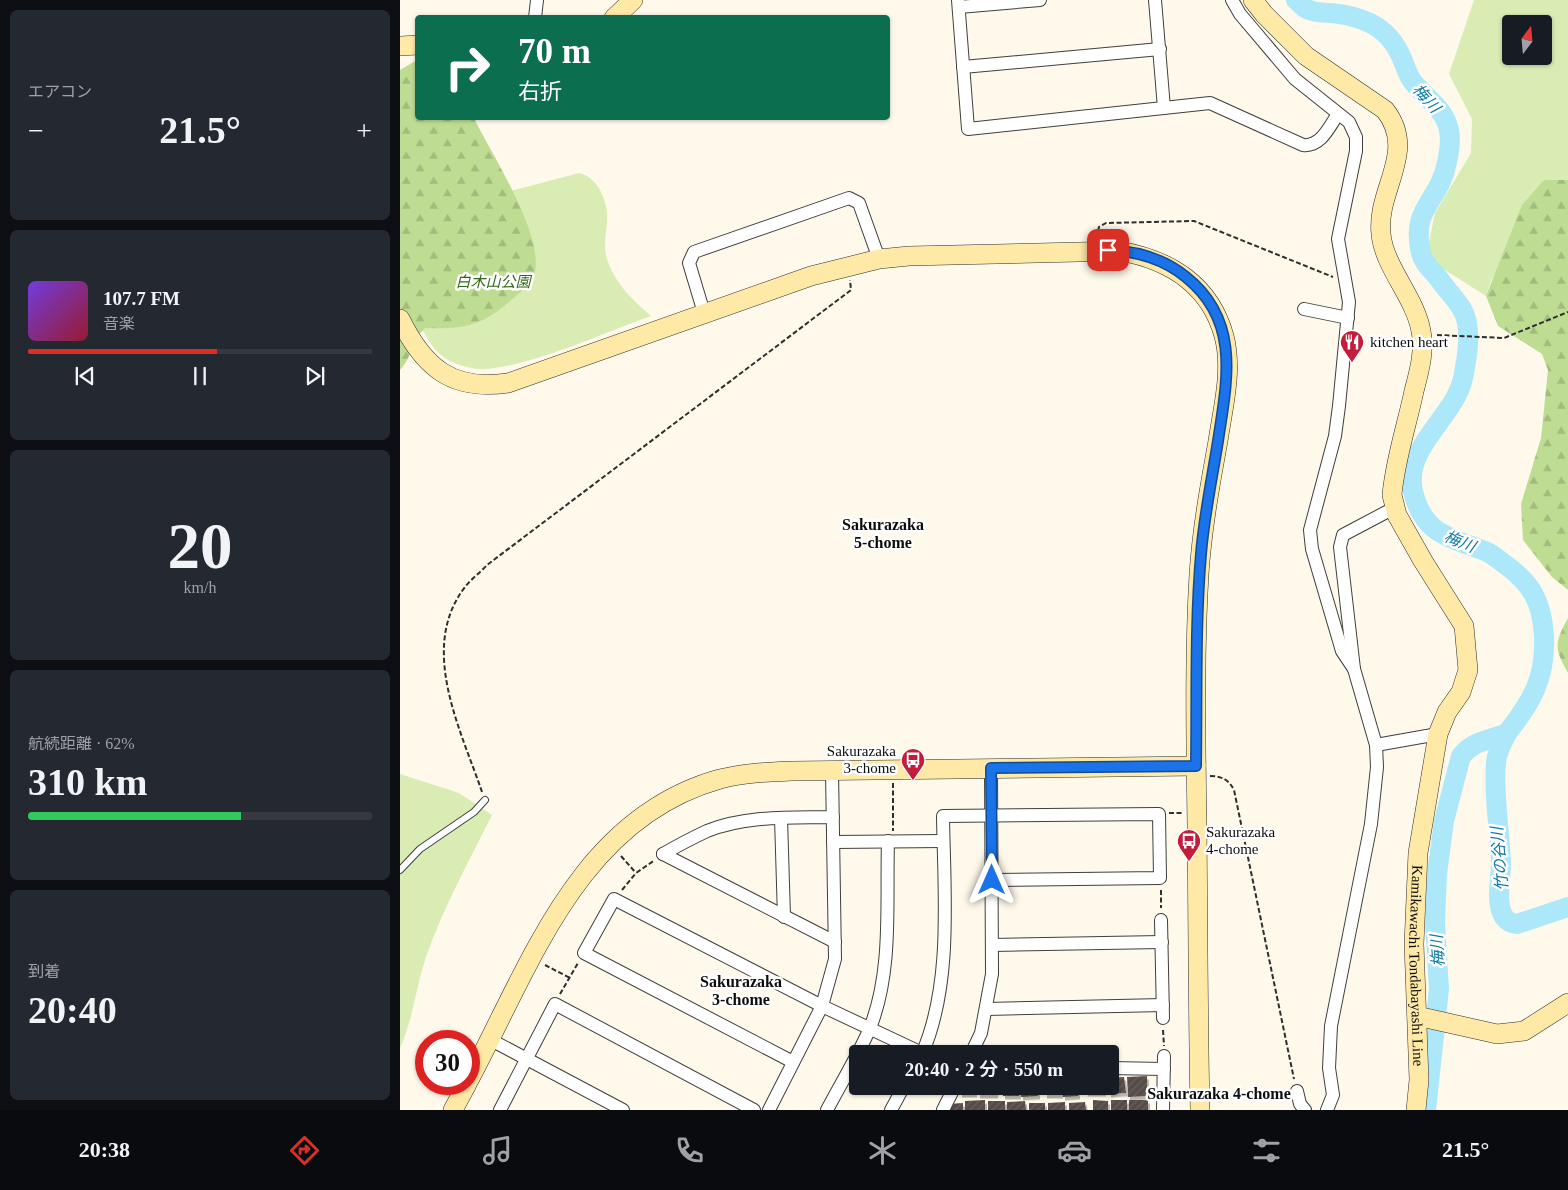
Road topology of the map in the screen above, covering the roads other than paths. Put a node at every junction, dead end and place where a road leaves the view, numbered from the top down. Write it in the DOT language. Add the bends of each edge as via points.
graph roads {
  1 [pos="537,0"];
  2 [pos="633,0"];
  3 [pos="1040,0"];
  4 [pos="1155,0"];
  5 [pos="1232,0"];
  6 [pos="1253,0"];
  7 [pos="958,4"];
  8 [pos="535,15"];
  9 [pos="617,15"];
  10 [pos="415,45"];
  11 [pos="400,46"];
  12 [pos="1160,49"];
  13 [pos="963,66"];
  14 [pos="1164,108"];
  15 [pos="1338,114"];
  16 [pos="879,259"];
  17 [pos="1304,310"];
  18 [pos="704,313"];
  19 [pos="1348,318"];
  20 [pos="400,319"];
  21 [pos="1394,508"];
  22 [pos="1354,669"];
  23 [pos="1438,734"];
  24 [pos="1376,745"];
  25 [pos="991,768"];
  26 [pos="832,771"];
  27 [pos="1196,772"];
  28 [pos="485,800"];
  29 [pos="992,816"];
  30 [pos="833,817"];
  31 [pos="781,818"];
  32 [pos="891,841"];
  33 [pos="943,841"];
  34 [pos="834,842"];
  35 [pos="400,870"];
  36 [pos="992,880"];
  37 [pos="784,917"];
  38 [pos="1161,920"];
  39 [pos="835,942"];
  40 [pos="1162,942"];
  41 [pos="993,945"];
  42 [pos="1568,1003"];
  43 [pos="822,1006"];
  44 [pos="986,1009"];
  45 [pos="1417,1016"];
  46 [pos="870,1029"];
  47 [pos="491,1040"];
  48 [pos="905,1045"];
  49 [pos="926,1045"];
  50 [pos="975,1045"];
  51 [pos="526,1059"];
  52 [pos="480,1060"];
  53 [pos="793,1062"];
  54 [pos="1119,1067"];
  55 [pos="1296,1091"];
  56 [pos="461,1095"];
  57 [pos="899,1095"];
  58 [pos="951,1095"];
  59 [pos="453,1110"];
  60 [pos="500,1110"];
  61 [pos="622,1110"];
  62 [pos="754,1110"];
  63 [pos="769,1110"];
  64 [pos="827,1110"];
  65 [pos="891,1110"];
  66 [pos="944,1110"];
  67 [pos="1164,1110"];
  68 [pos="1200,1110"];
  69 [pos="1305,1110"];
  70 [pos="1327,1110"];
  71 [pos="1416,1110"];
  1 -- 8 [label="street"];
  2 -- 9 [label="street"];
  3 -- 7 [label="street"];
  4 -- 12 [label="street"];
  5 -- 15 [label="street" via="1282,66"];
  6 -- 21 [label="street, Kamikawachi Tondabayashi Line" via="1306,56 1385,110 1397,131 1398,156 1382,213 1381,233 1385,250 1419,322 1422,353 1394,481"];
  7 -- 13 [label="street"];
  10 -- 11 [label="street"];
  12 -- 13 [label="street"];
  12 -- 14 [label="street"];
  13 -- 14 [label="street" via="968,129"];
  14 -- 15 [label="street" via="1210,103 1310,146 1318,142"];
  15 -- 19 [label="street" via="1349,122 1356,137 1338,239 1349,302"];
  16 -- 18 [label="street" via="811,276"];
  16 -- 18 [label="street" via="859,203 849,198 694,252 688,263"];
  16 -- 27 [label="street" via="1120,251 1143,255 1180,272 1209,300 1224,338 1228,373 1199,573"];
  17 -- 19 [label="street"];
  18 -- 20 [label="street" via="508,383 490,385 452,379 436,369 415,346"];
  19 -- 22 [label="street" via="1335,436 1310,530 1312,549 1342,651"];
  21 -- 22 [label="street" via="1343,535 1340,547"];
  21 -- 23 [label="street, Kamikawachi Tondabayashi Line" via="1422,561 1457,612 1467,637 1466,682 1447,712"];
  22 -- 24 [label="street"];
  23 -- 24 [label="street"];
  23 -- 45 [label="street, Kamikawachi Tondabayashi Line" via="1417,866 1414,944"];
  24 -- 70 [label="street" via="1376,793 1331,1026 1329,1068 1333,1095"];
  25 -- 26 [label="street"];
  25 -- 27 [label="street"];
  25 -- 29 [label="street"];
  26 -- 30 [label="street"];
  26 -- 47 [label="street" via="750,773 720,779 689,790 632,823 596,858 565,899"];
  27 -- 68 [label="street"];
  28 -- 35 [label="lane" via="474,812 420,849"];
  29 -- 33 [label="street" via="943,816"];
  29 -- 36 [label="street"];
  29 -- 36 [label="street" via="1159,814 1160,878"];
  30 -- 31 [label="street"];
  30 -- 34 [label="street"];
  31 -- 37 [label="street"];
  31 -- 37 [label="street" via="756,819 708,831 663,854"];
  32 -- 33 [label="street"];
  32 -- 34 [label="street"];
  32 -- 46 [label="street" via="883,976"];
  33 -- 49 [label="street" via="940,996"];
  34 -- 39 [label="street"];
  36 -- 41 [label="street"];
  37 -- 39 [label="street"];
  38 -- 40 [label="street"];
  39 -- 43 [label="street" via="835,959"];
  40 -- 41 [label="street"];
  40 -- 44 [label="street" via="1163,1012"];
  41 -- 44 [label="street"];
  42 -- 45 [label="street" via="1524,1031 1497,1034"];
  43 -- 46 [label="street"];
  43 -- 53 [label="street"];
  43 -- 53 [label="street" via="614,900 584,953"];
  44 -- 50 [label="street"];
  45 -- 71 [label="street, Kamikawachi Tondabayashi Line" via="1419,1080"];
  46 -- 48 [label="street"];
  46 -- 64 [label="street"];
  47 -- 51 [label="street"];
  47 -- 52 [label="street"];
  51 -- 60 [label="street"];
  51 -- 61 [label="street"];
  51 -- 62 [label="street" via="555,1004"];
  53 -- 63 [label="street"];
  54 -- 67 [label="street" via="1164,1062"];
  55 -- 69 [label="street"];
  56 -- 59 [label="street"];
  57 -- 65 [label="street"];
  58 -- 66 [label="street"];
}
